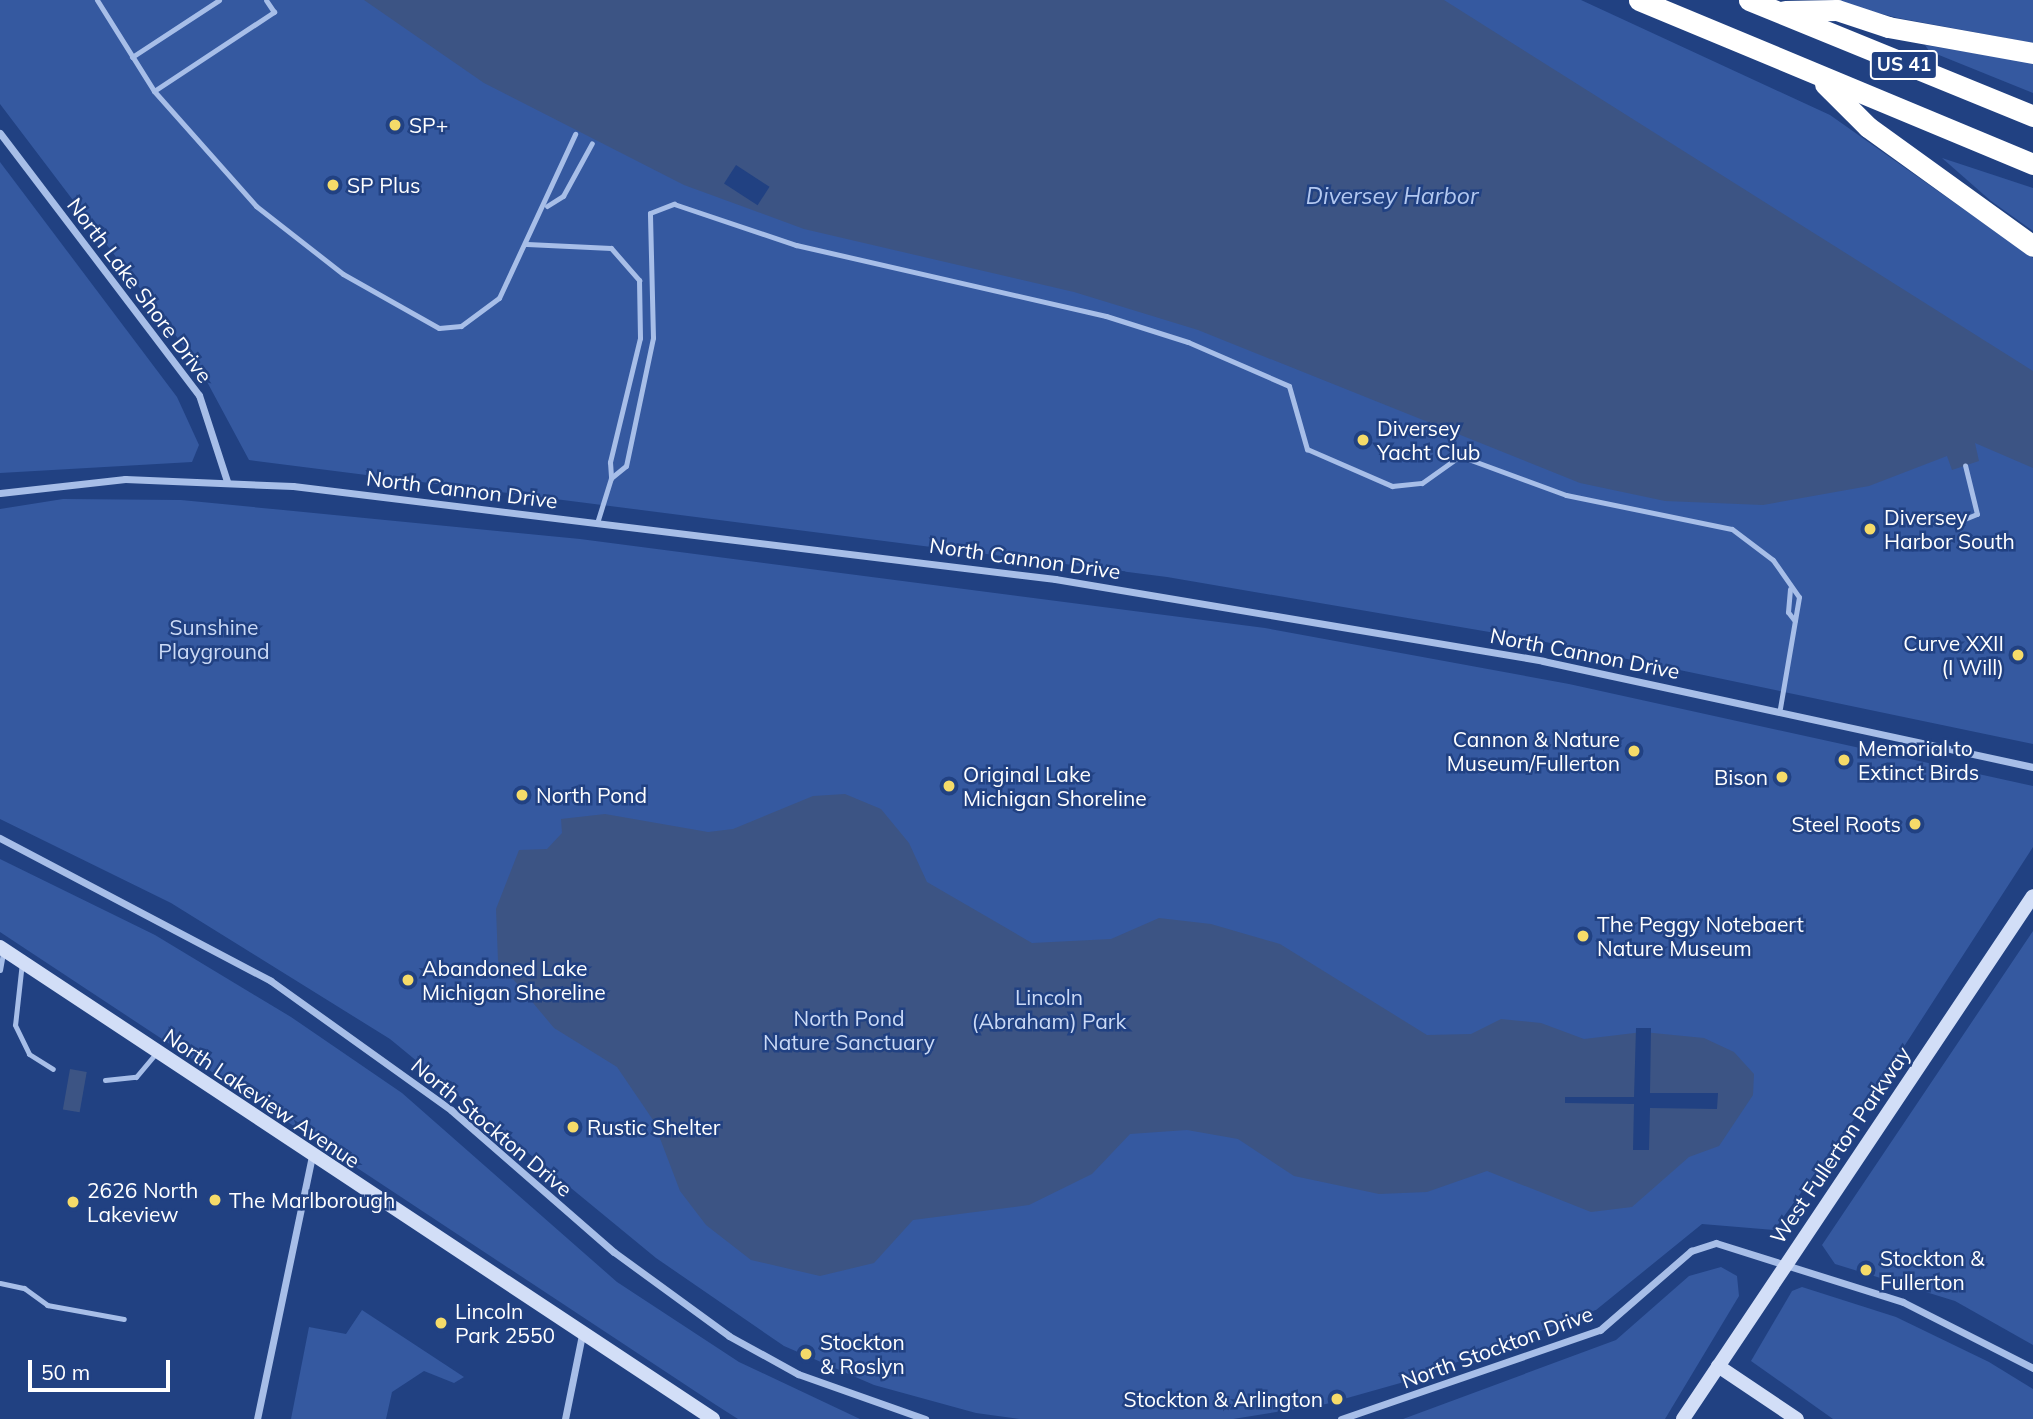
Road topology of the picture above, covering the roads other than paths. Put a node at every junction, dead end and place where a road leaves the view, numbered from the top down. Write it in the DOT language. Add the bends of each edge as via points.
graph roads {
  1 [pos="97,0"];
  2 [pos="219,0"];
  3 [pos="266,0"];
  4 [pos="1639,0"];
  5 [pos="1749,0"];
  6 [pos="1776,12"];
  7 [pos="2033,54"];
  8 [pos="132,57"];
  9 [pos="1818,78"];
  10 [pos="154,91"];
  11 [pos="2033,116"];
  12 [pos="0,133"];
  13 [pos="575,134"];
  14 [pos="592,143"];
  15 [pos="2033,164"];
  16 [pos="547,206"];
  17 [pos="527,244"];
  18 [pos="2033,246"];
  19 [pos="653,279"];
  20 [pos="639,280"];
  21 [pos="1965,465"];
  22 [pos="611,478"];
  23 [pos="227,481"];
  24 [pos="0,493"];
  25 [pos="1962,520"];
  26 [pos="597,523"];
  27 [pos="1790,589"];
  28 [pos="1795,621"];
  29 [pos="1780,709"];
  30 [pos="2033,767"];
  31 [pos="0,838"];
  32 [pos="2033,896"];
  33 [pos="2,949"];
  34 [pos="22,962"];
  35 [pos="0,971"];
  36 [pos="156,1052"];
  37 [pos="52,1069"];
  38 [pos="105,1080"];
  39 [pos="312,1156"];
  40 [pos="1786,1263"];
  41 [pos="0,1283"];
  42 [pos="124,1320"];
  43 [pos="582,1335"];
  44 [pos="1718,1366"];
  45 [pos="2033,1368"];
  46 [pos="257,1419"];
  47 [pos="565,1419"];
  48 [pos="713,1419"];
  49 [pos="925,1419"];
  50 [pos="1341,1419"];
  51 [pos="1684,1419"];
  52 [pos="1797,1419"];
  1 -- 8 [label="lane"];
  2 -- 8 [label="lane"];
  3 -- 10 [label="lane" via="274,12"];
  4 -- 9 [label="highway, US 41"];
  5 -- 6 [label="highway, US 41"];
  6 -- 7 [label="highway" via="1837,10 1888,27"];
  6 -- 11 [label="highway, US 41"];
  8 -- 10 [label="lane"];
  9 -- 15 [label="highway, US 41"];
  9 -- 18 [label="highway" via="1868,127"];
  10 -- 17 [label="lane" via="256,206 375,294 450,328 474,320 499,298"];
  12 -- 23 [label="street, North Lake Shore Drive" via="199,395"];
  13 -- 16 [label="lane" via="546,187"];
  14 -- 16 [label="lane" via="563,196"];
  16 -- 17 [label="lane"];
  17 -- 20 [label="lane" via="611,248"];
  19 -- 20 [label="lane"];
  19 -- 22 [label="lane" via="654,329 638,424 626,466"];
  19 -- 27 [label="lane" via="650,213 674,204 796,245 1106,316 1188,342 1289,386 1307,449 1392,486 1422,483 1460,456 1566,495 1713,522 1759,547"];
  20 -- 22 [label="lane" via="640,338 610,462"];
  21 -- 25 [label="lane" via="1977,514"];
  22 -- 26 [label="lane"];
  23 -- 24 [label="street, North Cannon Drive" via="61,482"];
  23 -- 26 [label="street, North Cannon Drive"];
  26 -- 29 [label="street, North Cannon Drive" via="1202,600"];
  27 -- 28 [label="lane" via="1788,612"];
  27 -- 28 [label="lane" via="1800,604"];
  28 -- 29 [label="lane"];
  29 -- 30 [label="street, North Cannon Drive"];
  31 -- 49 [label="street, North Stockton Drive" via="271,981 451,1110 614,1252 729,1336 798,1374"];
  32 -- 40 [label="main road, West Fullerton Parkway"];
  33 -- 34 [label="main road, North Lakeview Avenue"];
  33 -- 35 [label="lane"];
  34 -- 36 [label="main road, North Lakeview Avenue"];
  34 -- 37 [label="lane" via="15,1025 29,1054"];
  36 -- 38 [label="lane" via="136,1077"];
  36 -- 39 [label="main road, North Lakeview Avenue"];
  39 -- 43 [label="main road, North Lakeview Avenue"];
  39 -- 46 [label="street"];
  40 -- 44 [label="main road, West Fullerton Parkway"];
  40 -- 45 [label="street, North Stockton Drive" via="1903,1302"];
  40 -- 50 [label="street, North Stockton Drive" via="1704,1244 1600,1330"];
  41 -- 42 [label="lane" via="24,1288 47,1305"];
  43 -- 47 [label="street"];
  43 -- 48 [label="main road, North Lakeview Avenue"];
  44 -- 51 [label="main road, West Fullerton Parkway"];
  44 -- 52 [label="main road"];
}
